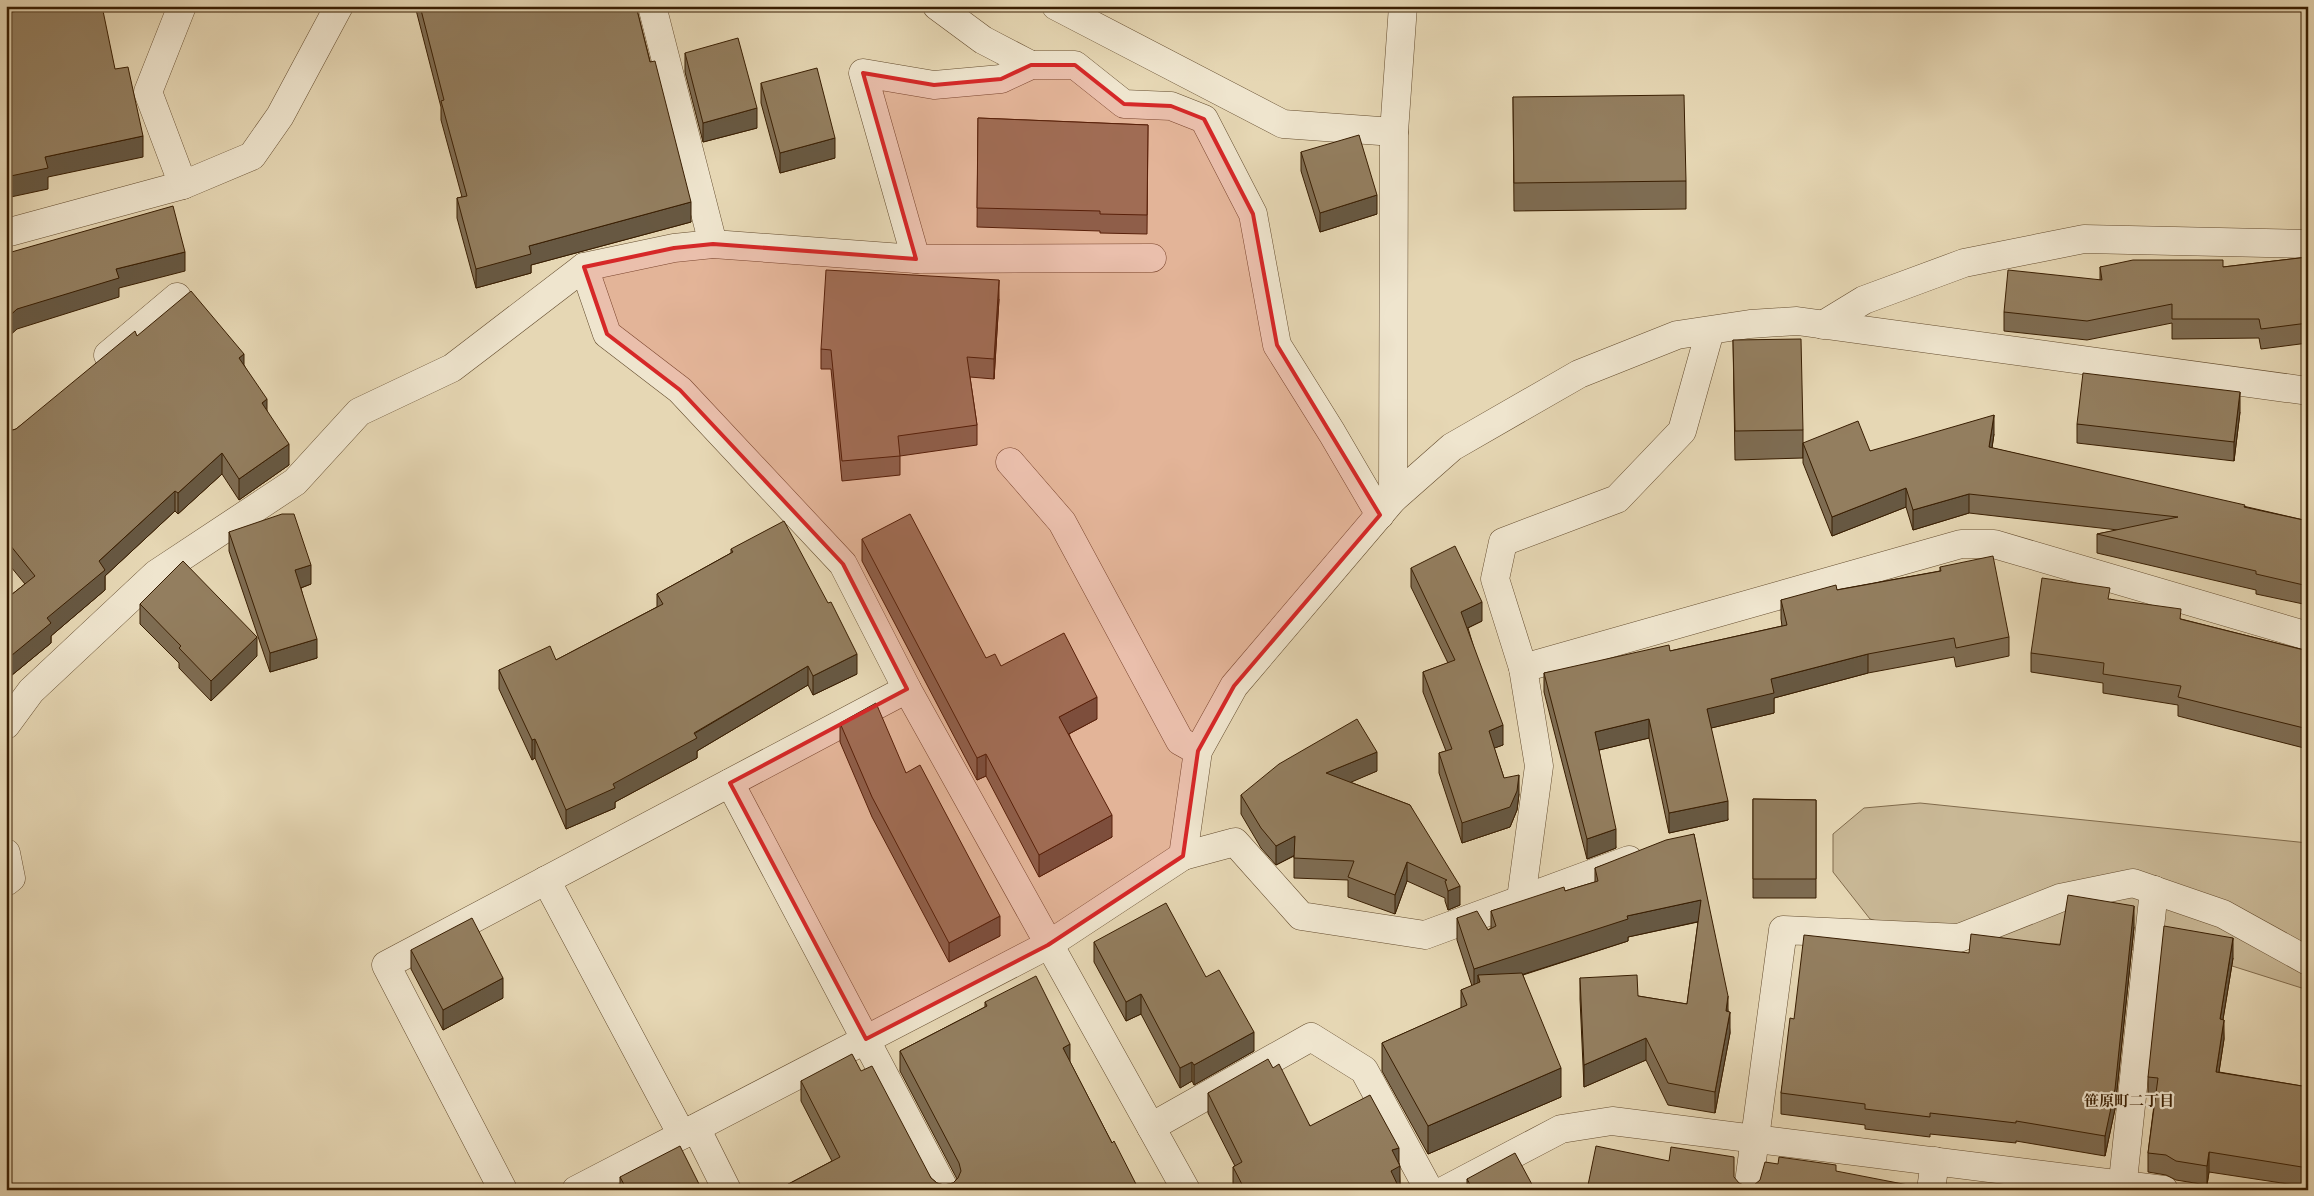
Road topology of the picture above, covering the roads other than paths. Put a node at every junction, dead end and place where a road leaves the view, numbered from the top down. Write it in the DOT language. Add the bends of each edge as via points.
graph roads {
  1 [pos="182,6"];
  2 [pos="339,6"];
  3 [pos="652,6"];
  4 [pos="937,6"];
  5 [pos="1056,6"];
  6 [pos="1403,6"];
  7 [pos="1031,64"];
  8 [pos="1394,132"];
  9 [pos="183,185"];
  10 [pos="6,232"];
  11 [pos="713,244"];
  12 [pos="2308,244"];
  13 [pos="1152,258"];
  14 [pos="916,259"];
  15 [pos="584,267"];
  16 [pos="177,297"];
  17 [pos="1823,325"];
  18 [pos="1710,331"];
  19 [pos="88,371"];
  20 [pos="2308,391"];
  21 [pos="1010,462"];
  22 [pos="1386,507"];
  23 [pos="2308,636"];
  24 [pos="1523,668"];
  25 [pos="907,689"];
  26 [pos="6,725"];
  27 [pos="1198,751"];
  28 [pos="730,783"];
  29 [pos="1656,850"];
  30 [pos="6,853"];
  31 [pos="1183,856"];
  32 [pos="546,880"];
  33 [pos="6,882"];
  34 [pos="2154,890"];
  35 [pos="1521,900"];
  36 [pos="1048,945"];
  37 [pos="2308,961"];
  38 [pos="866,1039"];
  39 [pos="1151,1127"];
  40 [pos="689,1131"];
  41 [pos="1754,1139"];
  42 [pos="1935,1161"];
  43 [pos="2122,1187"];
  44 [pos="504,1190"];
  45 [pos="576,1190"];
  46 [pos="727,1190"];
  47 [pos="945,1190"];
  48 [pos="1186,1190"];
  49 [pos="1429,1190"];
  50 [pos="1445,1190"];
  51 [pos="1748,1190"];
  52 [pos="1931,1190"];
  53 [pos="2164,1190"];
  1 -- 9 [label="street" via="148,92"];
  2 -- 9 [label="street" via="280,116 252,156"];
  3 -- 11 [label="street"];
  4 -- 7 [label="street" via="983,40"];
  5 -- 8 [label="street" via="1283,124"];
  6 -- 8 [label="street"];
  7 -- 14 [label="street" via="1001,79 934,85 864,73"];
  7 -- 22 [label="street" via="1075,65 1124,104 1171,106 1204,119 1253,214 1277,345 1332,432"];
  8 -- 22 [label="street"];
  9 -- 10 [label="street"];
  11 -- 14 [label="street"];
  11 -- 15 [label="street" via="640,254"];
  12 -- 17 [label="street" via="2084,239 1964,263 1864,300"];
  13 -- 14 [label="street"];
  15 -- 25 [label="street" via="606,334 680,390 843,564"];
  15 -- 26 [label="street" via="452,368 359,412 296,482 156,574 31,691"];
  16 -- 19 [label="street"];
  17 -- 18 [label="street" via="1797,321"];
  17 -- 20 [label="street"];
  18 -- 22 [label="street" via="1677,335 1579,374 1452,447"];
  18 -- 24 [label="street" via="1682,431 1617,499 1503,542 1495,579"];
  21 -- 27 [label="street" via="1062,522 1180,741"];
  22 -- 27 [label="street" via="1234,686"];
  23 -- 24 [label="street" via="1994,544 1962,544"];
  24 -- 35 [label="street" via="1539,766"];
  25 -- 28 [label="street"];
  25 -- 36 [label="street"];
  27 -- 31 [label="street"];
  28 -- 32 [label="street"];
  28 -- 38 [label="street"];
  29 -- 35 [label="street"];
  30 -- 33 [label="street" via="11,878"];
  31 -- 35 [label="street" via="1235,842 1301,916 1425,935"];
  31 -- 36 [label="street"];
  32 -- 40 [label="street"];
  32 -- 44 [label="street" via="386,965"];
  34 -- 37 [label="street" via="2223,914"];
  34 -- 41 [label="street" via="2133,883 2060,898 1959,938 1783,930"];
  34 -- 43 [label="street"];
  36 -- 38 [label="street"];
  36 -- 39 [label="street"];
  38 -- 40 [label="street"];
  38 -- 47 [label="street"];
  39 -- 48 [label="street"];
  39 -- 49 [label="street" via="1312,1037 1364,1070"];
  40 -- 45 [label="street"];
  40 -- 46 [label="street"];
  41 -- 42 [label="street"];
  41 -- 50 [label="street" via="1612,1120 1562,1129"];
  41 -- 51 [label="street"];
  42 -- 43 [label="street"];
  42 -- 52 [label="street"];
  43 -- 53 [label="street"];
}
